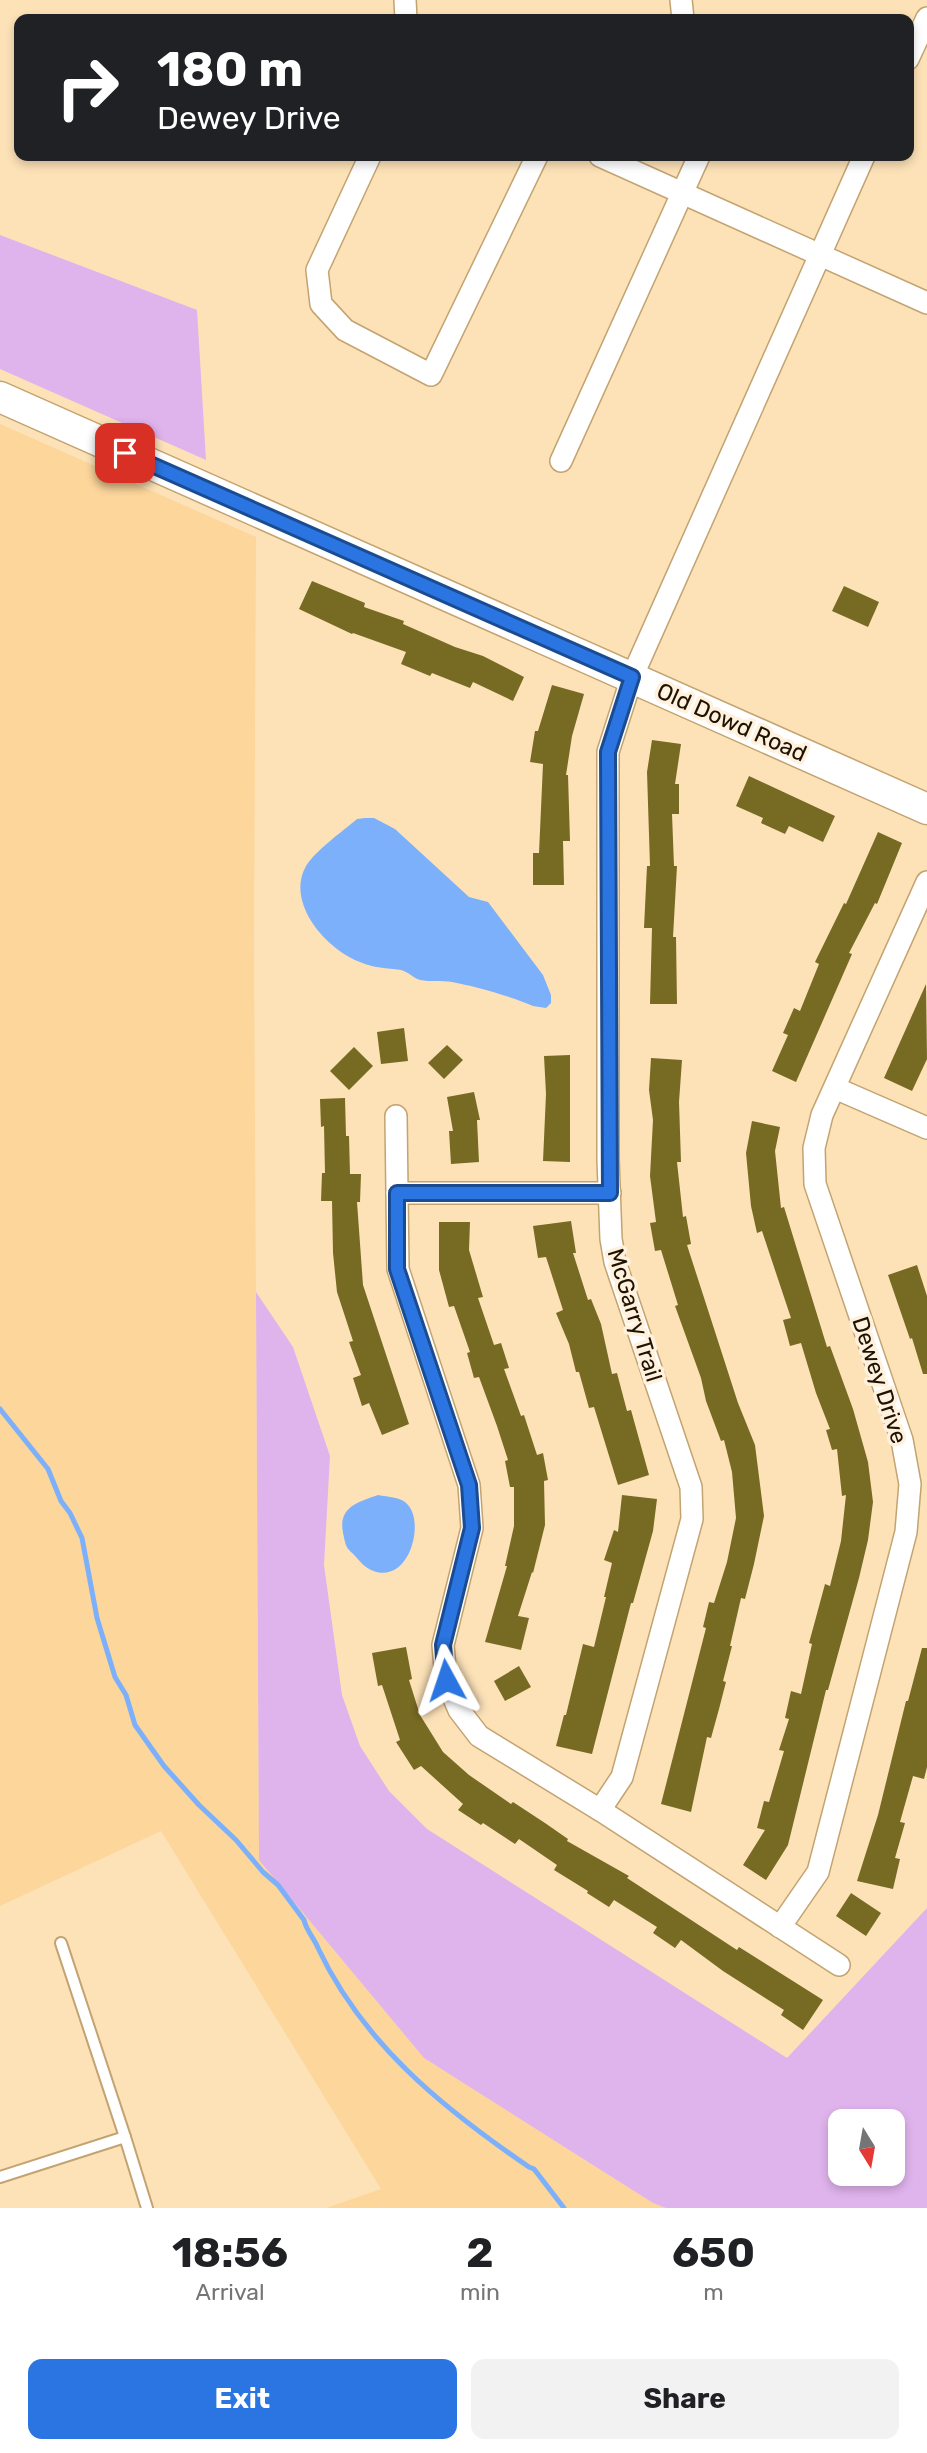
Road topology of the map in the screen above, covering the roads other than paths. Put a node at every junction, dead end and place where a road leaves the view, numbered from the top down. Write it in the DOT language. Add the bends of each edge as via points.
graph roads {
  1 [pos="927,18"];
  2 [pos="914,46"];
  3 [pos="368,161"];
  4 [pos="535,161"];
  5 [pos="611,161"];
  6 [pos="696,161"];
  7 [pos="862,161"];
  8 [pos="681,192"];
  9 [pos="819,256"];
  10 [pos="927,303"];
  11 [pos="0,397"];
  12 [pos="561,461"];
  13 [pos="632,677"];
  14 [pos="927,809"];
  15 [pos="927,882"];
  16 [pos="835,1088"];
  17 [pos="396,1116"];
  18 [pos="927,1128"];
  19 [pos="397,1193"];
  20 [pos="610,1193"];
  21 [pos="918,1484"];
  22 [pos="600,1810"];
  23 [pos="780,1927"];
  24 [pos="61,1943"];
  25 [pos="839,1965"];
  26 [pos="125,2137"];
  27 [pos="0,2178"];
  28 [pos="147,2208"];
  1 -- 2 [label="street"];
  3 -- 4 [label="street" via="317,270 321,304 345,330 430,375"];
  5 -- 8 [label="street"];
  6 -- 8 [label="street"];
  7 -- 9 [label="street, McGarry Trail"];
  8 -- 9 [label="street"];
  8 -- 12 [label="street"];
  9 -- 10 [label="street"];
  9 -- 13 [label="street, McGarry Trail"];
  11 -- 13 [label="street, Old Dowd Road"];
  13 -- 14 [label="street, Old Dowd Road"];
  13 -- 20 [label="street, McGarry Trail" via="608,752"];
  15 -- 16 [label="street, Dewey Drive"];
  16 -- 18 [label="street"];
  16 -- 21 [label="street, Dewey Drive" via="814,1148 815,1184"];
  17 -- 19 [label="street"];
  19 -- 20 [label="street"];
  19 -- 22 [label="street" via="397,1269 469,1485 472,1528 443,1645 446,1680 459,1710 479,1736"];
  20 -- 22 [label="street, McGarry Trail" via="615,1262 691,1487 692,1519 622,1777"];
  21 -- 23 [label="street, Dewey Drive" via="818,1872"];
  22 -- 23 [label="street"];
  23 -- 25 [label="street"];
  24 -- 26 [label="lane"];
  26 -- 27 [label="lane"];
  26 -- 28 [label="lane"];
}
